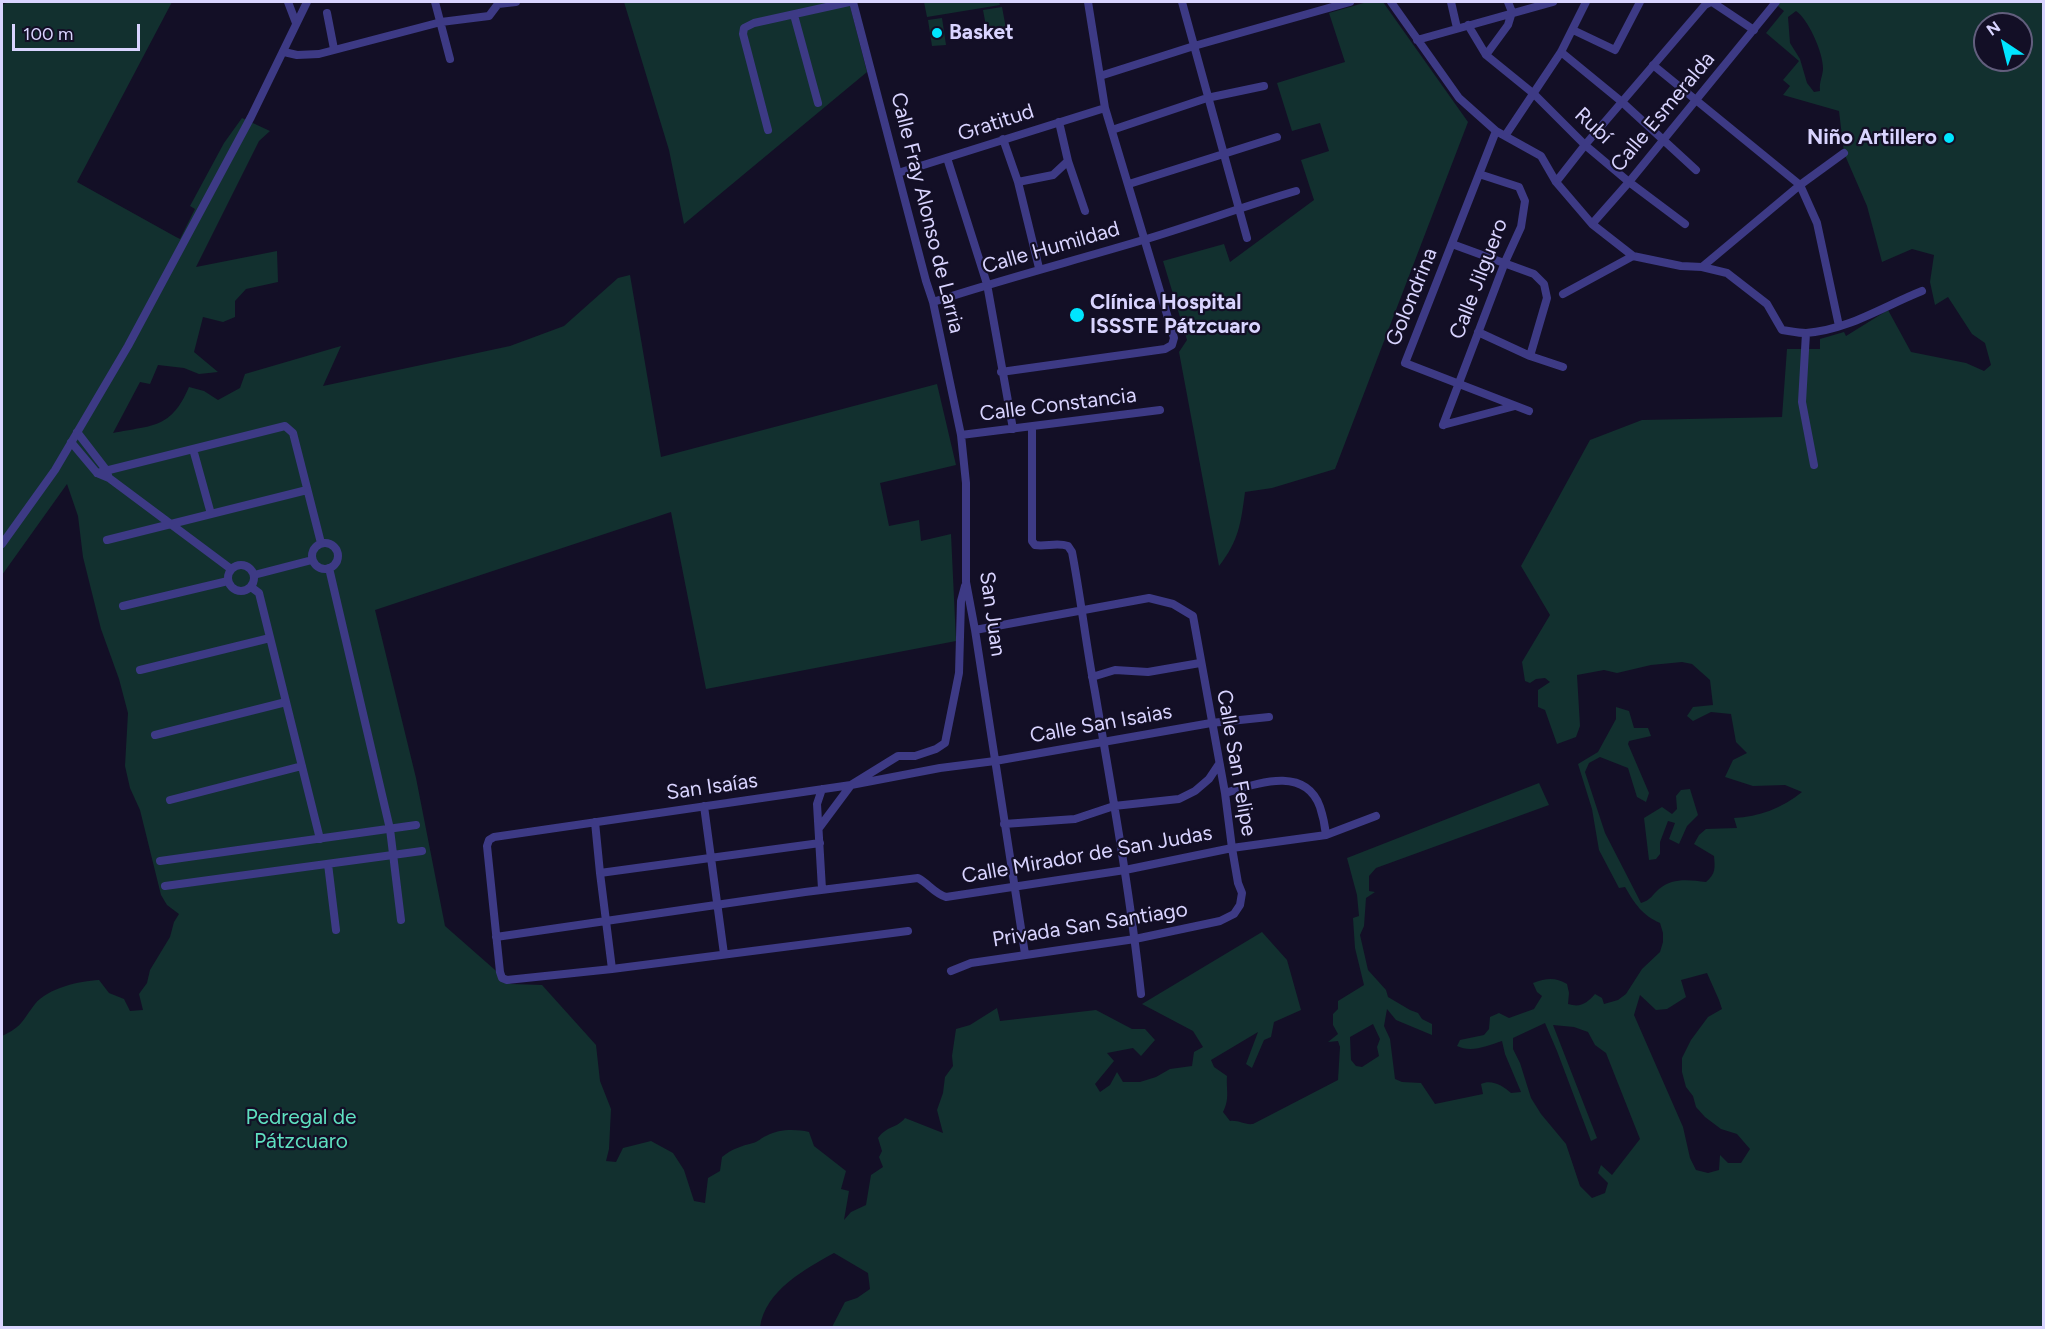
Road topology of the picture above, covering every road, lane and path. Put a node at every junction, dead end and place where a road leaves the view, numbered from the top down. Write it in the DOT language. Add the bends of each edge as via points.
graph roads {
  1 [pos="288,2"];
  2 [pos="307,2"];
  3 [pos="435,2"];
  4 [pos="516,2"];
  5 [pos="851,2"];
  6 [pos="1088,2"];
  7 [pos="1182,2"];
  8 [pos="1350,2"];
  9 [pos="1391,2"];
  10 [pos="1451,2"];
  11 [pos="1508,2"];
  12 [pos="1553,2"];
  13 [pos="1586,2"];
  14 [pos="1640,2"];
  15 [pos="1712,2"];
  16 [pos="1776,2"];
  17 [pos="498,3"];
  18 [pos="1512,12"];
  19 [pos="327,13"];
  20 [pos="794,15"];
  21 [pos="441,22"];
  22 [pos="296,23"];
  23 [pos="1468,26"];
  24 [pos="1457,28"];
  25 [pos="1574,30"];
  26 [pos="1754,30"];
  27 [pos="1417,40"];
  28 [pos="1194,46"];
  29 [pos="334,49"];
  30 [pos="284,52"];
  31 [pos="1561,52"];
  32 [pos="1486,55"];
  33 [pos="450,59"];
  34 [pos="1653,65"];
  35 [pos="1100,76"];
  36 [pos="1264,86"];
  37 [pos="1534,94"];
  38 [pos="1207,98"];
  39 [pos="1696,99"];
  40 [pos="1622,102"];
  41 [pos="818,104"];
  42 [pos="1105,108"];
  43 [pos="1059,122"];
  44 [pos="768,130"];
  45 [pos="1112,130"];
  46 [pos="1496,131"];
  47 [pos="1505,136"];
  48 [pos="1277,137"];
  49 [pos="1003,139"];
  50 [pos="1663,140"];
  51 [pos="1585,145"];
  52 [pos="1224,153"];
  53 [pos="1844,153"];
  54 [pos="947,158"];
  55 [pos="1068,161"];
  56 [pos="1696,170"];
  57 [pos="898,173"];
  58 [pos="1479,174"];
  59 [pos="1018,182"];
  60 [pos="1556,182"];
  61 [pos="1629,182"];
  62 [pos="1129,184"];
  63 [pos="1800,185"];
  64 [pos="1296,191"];
  65 [pos="1239,208"];
  66 [pos="1085,211"];
  67 [pos="1592,224"];
  68 [pos="1684,224"];
  69 [pos="1247,238"];
  70 [pos="1144,240"];
  71 [pos="1452,244"];
  72 [pos="1633,256"];
  73 [pos="1504,262"];
  74 [pos="1702,267"];
  75 [pos="1039,268"];
  76 [pos="987,284"];
  77 [pos="1922,291"];
  78 [pos="1563,294"];
  79 [pos="933,302"];
  80 [pos="1839,326"];
  81 [pos="1478,332"];
  82 [pos="1806,333"];
  83 [pos="1530,356"];
  84 [pos="1563,367"];
  85 [pos="1001,372"];
  86 [pos="1459,384"];
  87 [pos="1515,406"];
  88 [pos="1160,410"];
  89 [pos="1529,411"];
  90 [pos="1032,427"];
  91 [pos="1012,429"];
  92 [pos="77,432"];
  93 [pos="961,435"];
  94 [pos="71,442"];
  95 [pos="193,449"];
  96 [pos="1814,465"];
  97 [pos="108,474"];
  98 [pos="308,490"];
  99 [pos="211,514"];
  100 [pos="171,524"];
  101 [pos="107,540"];
  102 [pos="321,543"];
  103 [pos="2,544"];
  104 [pos="312,560"];
  105 [pos="329,568"];
  106 [pos="231,569"];
  107 [pos="254,575"];
  108 [pos="228,581"];
  109 [pos="966,582"];
  110 [pos="251,587"];
  111 [pos="123,606"];
  112 [pos="1083,609"];
  113 [pos="975,630"];
  114 [pos="270,638"];
  115 [pos="1200,663"];
  116 [pos="140,670"];
  117 [pos="1092,677"];
  118 [pos="286,702"];
  119 [pos="1269,717"];
  120 [pos="1211,723"];
  121 [pos="155,735"];
  122 [pos="1103,742"];
  123 [pos="995,761"];
  124 [pos="1219,764"];
  125 [pos="302,766"];
  126 [pos="940,768"];
  127 [pos="851,785"];
  128 [pos="822,789"];
  129 [pos="1225,793"];
  130 [pos="170,800"];
  131 [pos="704,806"];
  132 [pos="1114,806"];
  133 [pos="1376,816"];
  134 [pos="595,822"];
  135 [pos="1004,824"];
  136 [pos="416,825"];
  137 [pos="819,828"];
  138 [pos="390,829"];
  139 [pos="1326,835"];
  140 [pos="320,839"];
  141 [pos="820,843"];
  142 [pos="1232,848"];
  143 [pos="422,851"];
  144 [pos="394,855"];
  145 [pos="711,857"];
  146 [pos="160,861"];
  147 [pos="328,864"];
  148 [pos="1125,870"];
  149 [pos="600,873"];
  150 [pos="165,886"];
  151 [pos="1014,886"];
  152 [pos="822,889"];
  153 [pos="718,904"];
  154 [pos="1234,914"];
  155 [pos="401,920"];
  156 [pos="606,921"];
  157 [pos="336,930"];
  158 [pos="908,931"];
  159 [pos="496,937"];
  160 [pos="1135,939"];
  161 [pos="724,954"];
  162 [pos="1025,954"];
  163 [pos="612,969"];
  164 [pos="951,971"];
  165 [pos="1142,993"];
  1 -- 22 [label="street"];
  2 -- 22 [label="street"];
  3 -- 21 [label="street"];
  4 -- 17 [label="street"];
  5 -- 20 [label="street"];
  5 -- 57 [label="street, Calle Fray Alonso de Larria"];
  6 -- 35 [label="street"];
  7 -- 28 [label="street"];
  8 -- 28 [label="street"];
  9 -- 27 [label="street"];
  10 -- 24 [label="street"];
  11 -- 18 [label="street"];
  12 -- 18 [label="street"];
  13 -- 25 [label="street"];
  14 -- 25 [label="street" via="1615,50"];
  15 -- 26 [label="street"];
  15 -- 34 [label="street" via="1706,4"];
  16 -- 26 [label="street, Calle Esmeralda"];
  17 -- 21 [label="street" via="489,16"];
  18 -- 23 [label="street"];
  18 -- 32 [label="street" via="1508,25"];
  19 -- 29 [label="street"];
  20 -- 41 [label="street"];
  20 -- 44 [label="street" via="744,28"];
  21 -- 29 [label="street"];
  21 -- 33 [label="street"];
  22 -- 30 [label="street"];
  23 -- 24 [label="street"];
  23 -- 32 [label="street, Rubí"];
  24 -- 27 [label="street"];
  25 -- 31 [label="street"];
  26 -- 39 [label="street, Calle Esmeralda"];
  27 -- 46 [label="street" via="1459,98"];
  28 -- 35 [label="street"];
  28 -- 38 [label="street"];
  29 -- 30 [label="street" via="319,54"];
  30 -- 92 [label="street" via="128,346"];
  31 -- 37 [label="street"];
  31 -- 40 [label="street"];
  32 -- 37 [label="street, Rubí"];
  34 -- 39 [label="street"];
  34 -- 40 [label="street"];
  35 -- 42 [label="street"];
  36 -- 38 [label="street"];
  37 -- 47 [label="street"];
  37 -- 51 [label="street, Rubí"];
  38 -- 45 [label="street"];
  38 -- 52 [label="street"];
  39 -- 50 [label="street, Calle Esmeralda"];
  39 -- 63 [label="street"];
  40 -- 50 [label="street"];
  40 -- 51 [label="street"];
  42 -- 43 [label="street, Gratitud"];
  42 -- 45 [label="street"];
  43 -- 49 [label="street, Gratitud"];
  43 -- 55 [label="street"];
  45 -- 62 [label="street"];
  46 -- 47 [label="street"];
  46 -- 58 [label="street, Golondrina"];
  47 -- 60 [label="street" via="1541,156"];
  48 -- 52 [label="street"];
  49 -- 54 [label="street, Gratitud"];
  49 -- 59 [label="street"];
  50 -- 56 [label="street"];
  50 -- 61 [label="street, Calle Esmeralda"];
  51 -- 60 [label="street"];
  51 -- 61 [label="street, Rubí"];
  52 -- 62 [label="street"];
  52 -- 65 [label="street"];
  53 -- 63 [label="street"];
  54 -- 57 [label="street, Gratitud"];
  54 -- 76 [label="street"];
  55 -- 59 [label="street" via="1053,175"];
  55 -- 66 [label="street"];
  57 -- 79 [label="street, Calle Fray Alonso de Larria"];
  58 -- 71 [label="street, Golondrina"];
  58 -- 73 [label="street, Calle Jilguero" via="1519,187 1525,201 1521,227"];
  59 -- 75 [label="street"];
  60 -- 67 [label="street"];
  61 -- 67 [label="street, Calle Esmeralda"];
  61 -- 68 [label="street, Rubí"];
  62 -- 70 [label="street"];
  63 -- 74 [label="street"];
  63 -- 80 [label="street" via="1817,224"];
  64 -- 65 [label="street, Calle Humildad"];
  65 -- 69 [label="street"];
  65 -- 70 [label="street, Calle Humildad"];
  67 -- 72 [label="street"];
  70 -- 75 [label="street, Calle Humildad"];
  70 -- 85 [label="street" via="1174,338 1172,345"];
  71 -- 73 [label="street"];
  71 -- 86 [label="street, Golondrina" via="1405,363"];
  72 -- 74 [label="street"];
  72 -- 78 [label="street"];
  73 -- 81 [label="street, Calle Jilguero"];
  73 -- 83 [label="street" via="1534,274 1544,284 1547,298"];
  74 -- 82 [label="street" via="1727,273 1767,304 1782,330"];
  75 -- 76 [label="street, Calle Humildad"];
  76 -- 79 [label="street, Calle Humildad"];
  76 -- 85 [label="street"];
  77 -- 80 [label="street"];
  79 -- 93 [label="street, Calle Fray Alonso de Larria"];
  80 -- 82 [label="street"];
  81 -- 83 [label="street"];
  81 -- 86 [label="street, Calle Jilguero"];
  82 -- 96 [label="street" via="1802,402"];
  83 -- 84 [label="street"];
  85 -- 91 [label="street"];
  86 -- 87 [label="street"];
  86 -- 87 [label="street, Calle Jilguero" via="1443,425"];
  87 -- 89 [label="street"];
  88 -- 90 [label="street, Calle Constancia"];
  90 -- 91 [label="street, Calle Constancia"];
  90 -- 112 [label="street" via="1032,542 1068,546"];
  91 -- 93 [label="street, Calle Constancia"];
  92 -- 94 [label="street"];
  92 -- 97 [label="street"];
  93 -- 109 [label="street, San Juan" via="966,483"];
  94 -- 97 [label="street" via="97,473"];
  94 -- 103 [label="street"];
  95 -- 97 [label="street"];
  95 -- 98 [label="street" via="285,426 293,433"];
  95 -- 99 [label="street"];
  97 -- 100 [label="street"];
  98 -- 99 [label="street"];
  98 -- 102 [label="street"];
  99 -- 100 [label="street"];
  100 -- 101 [label="street"];
  100 -- 106 [label="street"];
  102 -- 104 [label="street" via="314,548"];
  102 -- 105 [label="street" via="333,545 338,552 336,564"];
  104 -- 105 [label="street" via="317,567"];
  104 -- 107 [label="street"];
  105 -- 138 [label="street"];
  106 -- 107 [label="street" via="242,565"];
  106 -- 108 [label="street"];
  107 -- 110 [label="street"];
  108 -- 110 [label="street" via="240,591"];
  108 -- 111 [label="street"];
  109 -- 113 [label="street, San Juan"];
  109 -- 127 [label="street" via="961,601 959,673 945,743 915,756 898,756"];
  110 -- 114 [label="street" via="259,593"];
  112 -- 113 [label="street"];
  112 -- 115 [label="street, Calle San Felipe" via="1149,598 1173,604 1193,616"];
  112 -- 117 [label="street"];
  113 -- 123 [label="street, San Juan"];
  114 -- 116 [label="street"];
  114 -- 118 [label="street"];
  115 -- 117 [label="street" via="1148,672 1115,670"];
  115 -- 120 [label="street, Calle San Felipe"];
  117 -- 122 [label="street"];
  118 -- 121 [label="street"];
  118 -- 125 [label="street"];
  119 -- 120 [label="street, Calle San Isaias"];
  120 -- 122 [label="street, Calle San Isaias"];
  120 -- 124 [label="street, Calle San Felipe"];
  122 -- 123 [label="street, Calle San Isaias"];
  122 -- 132 [label="street"];
  123 -- 126 [label="street, Calle San Isaias"];
  123 -- 135 [label="street, San Juan"];
  124 -- 129 [label="street, Calle San Felipe"];
  124 -- 132 [label="street" via="1209,779 1179,800"];
  125 -- 130 [label="street"];
  125 -- 140 [label="street"];
  126 -- 127 [label="street, San Isaías"];
  127 -- 128 [label="street, San Isaías"];
  127 -- 137 [label="street"];
  128 -- 131 [label="street, San Isaías"];
  128 -- 137 [label="street" via="817,804"];
  129 -- 139 [label="street" via="1280,781 1306,786 1320,805"];
  129 -- 142 [label="street, Calle San Felipe"];
  131 -- 134 [label="street, San Isaías"];
  131 -- 145 [label="street"];
  132 -- 135 [label="street" via="1075,819"];
  132 -- 148 [label="street"];
  133 -- 139 [label="street, Calle Mirador de San Judas"];
  134 -- 149 [label="street"];
  134 -- 159 [label="street, San Isaías" via="489,840"];
  135 -- 151 [label="street, San Juan"];
  136 -- 138 [label="street"];
  137 -- 141 [label="street"];
  138 -- 140 [label="street"];
  138 -- 144 [label="street"];
  139 -- 142 [label="street, Calle Mirador de San Judas"];
  140 -- 146 [label="street"];
  141 -- 145 [label="street"];
  141 -- 152 [label="street"];
  142 -- 148 [label="street, Calle Mirador de San Judas"];
  142 -- 154 [label="street, Calle San Felipe" via="1242,893"];
  143 -- 144 [label="street"];
  144 -- 147 [label="street"];
  144 -- 155 [label="street"];
  145 -- 149 [label="street"];
  145 -- 153 [label="street"];
  147 -- 150 [label="street"];
  147 -- 157 [label="street"];
  148 -- 151 [label="street, Calle Mirador de San Judas"];
  148 -- 160 [label="street"];
  149 -- 156 [label="street"];
  151 -- 152 [label="street, Calle Mirador de San Judas" via="946,897 936,894 918,878"];
  151 -- 162 [label="street, San Juan"];
  152 -- 153 [label="street"];
  153 -- 156 [label="street"];
  153 -- 161 [label="street"];
  154 -- 160 [label="street, Privada San Santiago" via="1220,921"];
  156 -- 159 [label="street"];
  156 -- 163 [label="street"];
  158 -- 161 [label="street"];
  159 -- 163 [label="street" via="500,972 507,980"];
  160 -- 162 [label="street, Privada San Santiago"];
  160 -- 165 [label="street"];
  161 -- 163 [label="street"];
  162 -- 164 [label="street, Privada San Santiago" via="971,963"];
}
